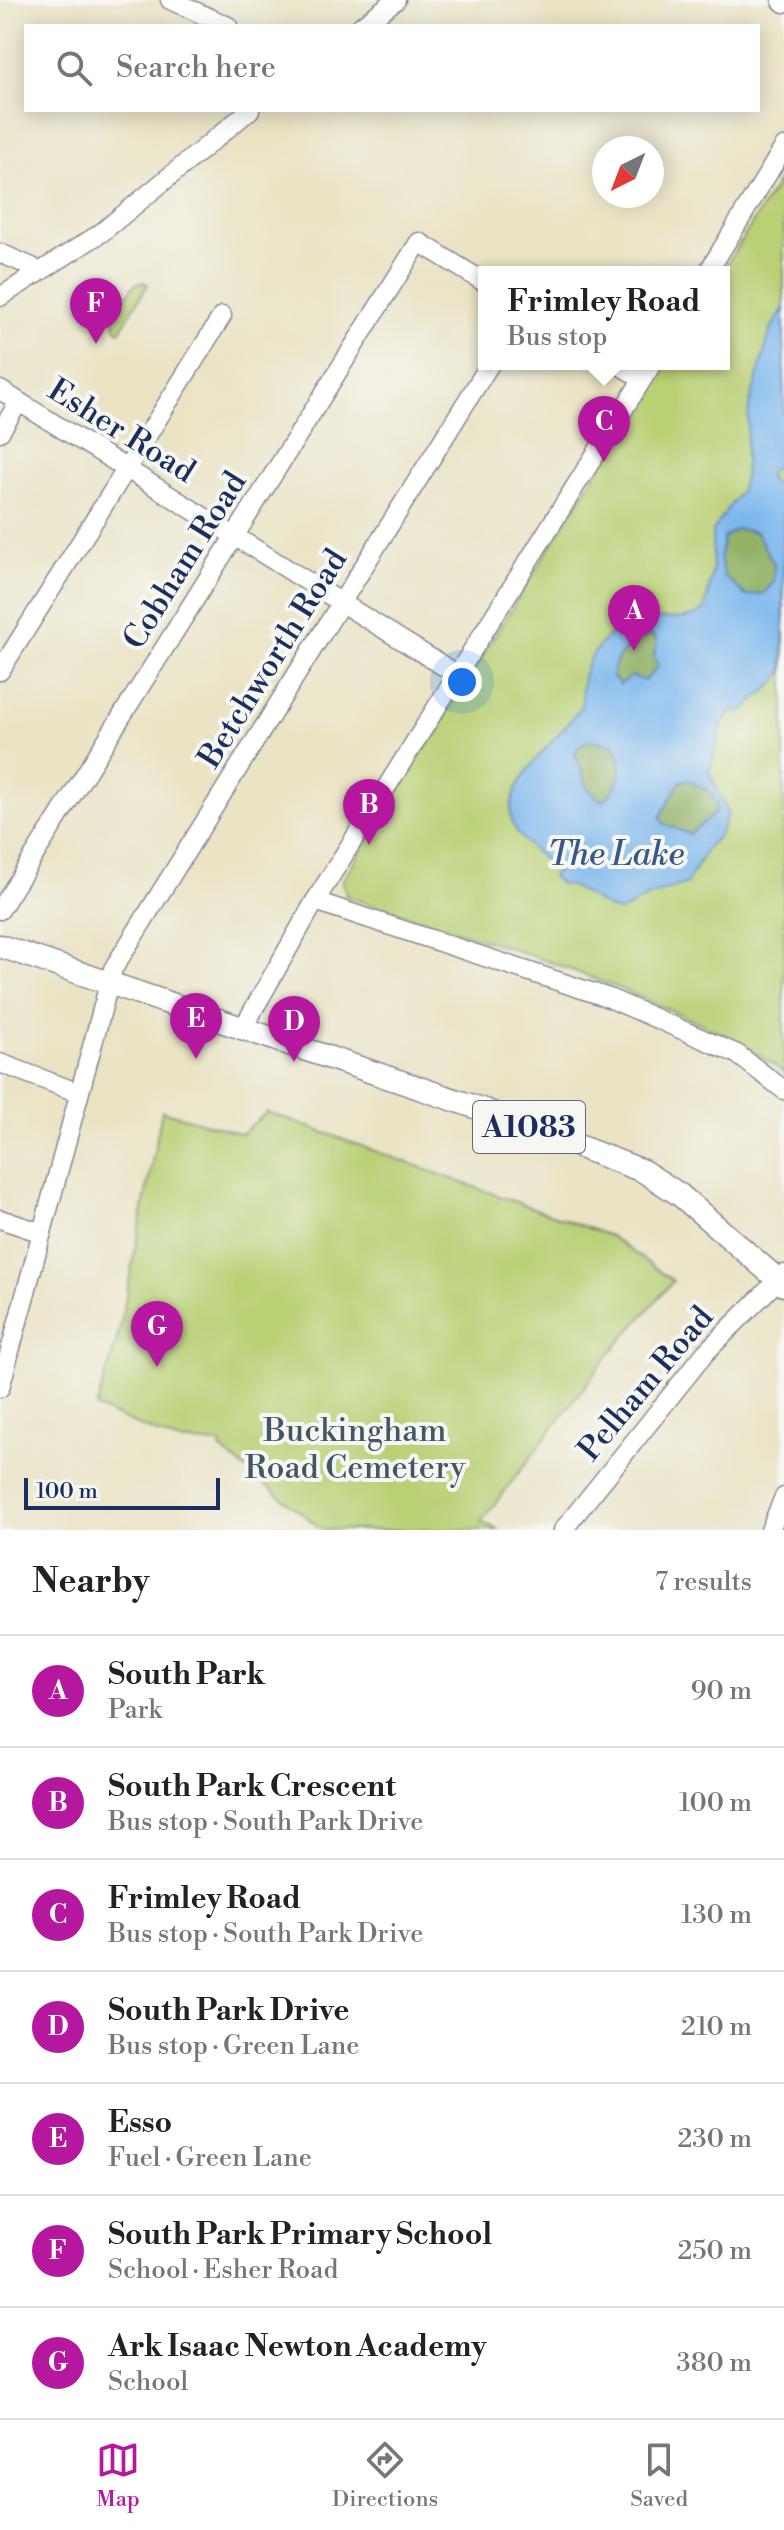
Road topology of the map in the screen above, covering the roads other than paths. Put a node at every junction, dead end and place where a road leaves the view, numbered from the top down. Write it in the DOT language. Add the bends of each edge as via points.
graph roads {
  1 [pos="170,0"];
  2 [pos="396,0"];
  3 [pos="224,24"];
  4 [pos="364,24"];
  5 [pos="248,112"];
  6 [pos="784,147"];
  7 [pos="0,253"];
  8 [pos="712,266"];
  9 [pos="37,274"];
  10 [pos="478,278"];
  11 [pos="0,297"];
  12 [pos="222,316"];
  13 [pos="486,370"];
  14 [pos="647,372"];
  15 [pos="0,390"];
  16 [pos="19,402"];
  17 [pos="0,432"];
  18 [pos="127,468"];
  19 [pos="235,536"];
  20 [pos="342,604"];
  21 [pos="0,671"];
  22 [pos="456,674"];
  23 [pos="315,901"];
  24 [pos="0,910"];
  25 [pos="0,946"];
  26 [pos="107,984"];
  27 [pos="242,1030"];
  28 [pos="0,1063"];
  29 [pos="784,1090"];
  30 [pos="79,1093"];
  31 [pos="0,1219"];
  32 [pos="42,1233"];
  33 [pos="782,1280"];
  34 [pos="1,1377"];
  35 [pos="784,1497"];
  36 [pos="563,1530"];
  37 [pos="770,1530"];
  1 -- 3 [label="street"];
  2 -- 4 [label="street"];
  5 -- 9 [label="street" via="101,233"];
  6 -- 8 [label="street"];
  7 -- 9 [label="street"];
  9 -- 11 [label="street"];
  10 -- 19 [label="street, Cobham Road" via="419,242"];
  12 -- 18 [label="street"];
  13 -- 20 [label="street, Betchworth Road"];
  14 -- 22 [label="street"];
  15 -- 16 [label="street, Esher Road"];
  16 -- 17 [label="street"];
  16 -- 18 [label="street, Esher Road"];
  18 -- 19 [label="street, Esher Road"];
  18 -- 21 [label="street"];
  19 -- 20 [label="street, Esher Road"];
  19 -- 24 [label="street, Cobham Road"];
  20 -- 22 [label="street, Esher Road"];
  20 -- 26 [label="street, Betchworth Road"];
  22 -- 23 [label="street"];
  23 -- 27 [label="street"];
  23 -- 29 [label="street" via="609,998 737,1054"];
  25 -- 26 [label="main road, A1083"];
  26 -- 27 [label="main road, A1083"];
  26 -- 30 [label="street, Betchworth Road"];
  27 -- 33 [label="main road, A1083" via="487,1111 643,1171"];
  28 -- 30 [label="street"];
  30 -- 32 [label="street, Betchworth Road"];
  31 -- 32 [label="street"];
  32 -- 34 [label="street, Betchworth Road"];
  33 -- 36 [label="street, Pelham Road" via="706,1352"];
  35 -- 37 [label="street"];
}
